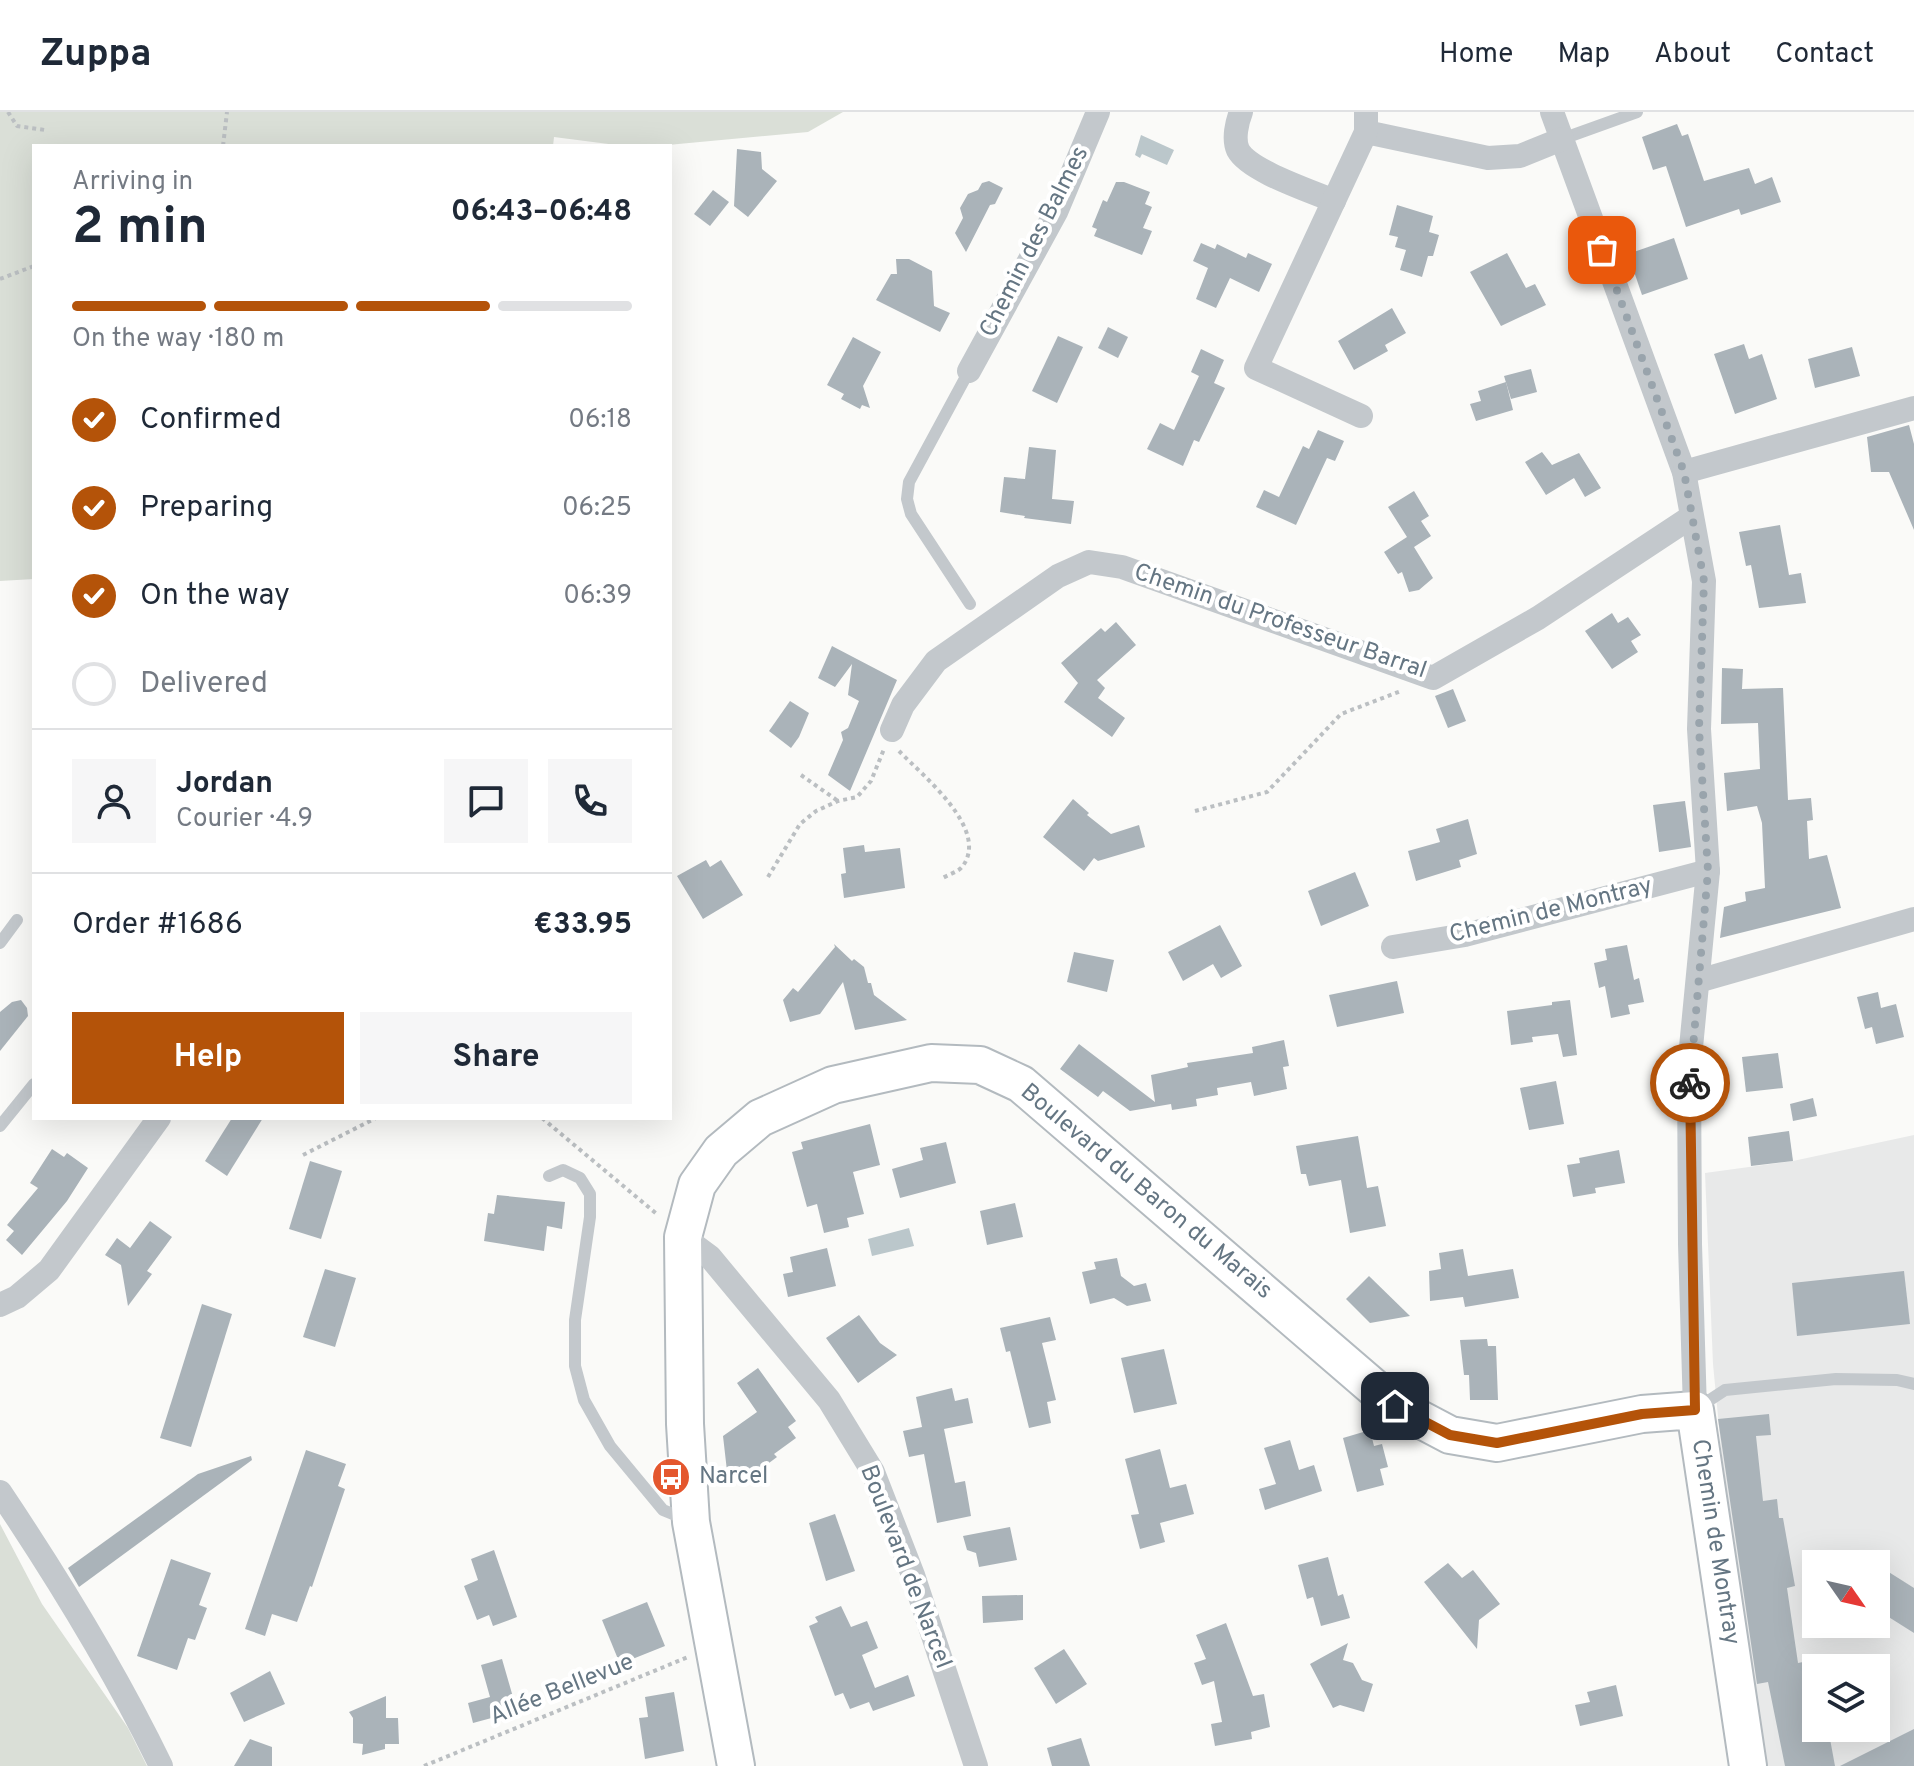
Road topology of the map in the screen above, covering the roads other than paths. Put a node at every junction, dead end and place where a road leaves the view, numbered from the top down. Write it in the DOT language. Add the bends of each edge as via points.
graph roads {
  1 [pos="1098,112"];
  2 [pos="1241,112"];
  3 [pos="1552,112"];
  4 [pos="1637,112"];
  5 [pos="1366,122"];
  6 [pos="1562,139"];
  7 [pos="1334,201"];
  8 [pos="969,371"];
  9 [pos="1914,408"];
  10 [pos="1361,416"];
  11 [pos="1684,472"];
  12 [pos="1691,517"];
  13 [pos="970,604"];
  14 [pos="892,730"];
  15 [pos="1708,871"];
  16 [pos="1914,919"];
  17 [pos="17,920"];
  18 [pos="0,943"];
  19 [pos="1393,947"];
  20 [pos="1698,981"];
  21 [pos="32,1086"];
  22 [pos="158,1120"];
  23 [pos="0,1126"];
  24 [pos="549,1176"];
  25 [pos="685,1232"];
  26 [pos="0,1305"];
  27 [pos="1914,1384"];
  28 [pos="1695,1410"];
  29 [pos="0,1492"];
  30 [pos="691,1522"];
  31 [pos="161,1766"];
  32 [pos="736,1766"];
  33 [pos="976,1766"];
  34 [pos="1748,1766"];
  1 -- 8 [label="street, Chemin des Balmes" via="1056,212"];
  2 -- 7 [label="street" via="1238,150 1257,169"];
  3 -- 6 [label="street, Chemin de Montray"];
  4 -- 6 [label="lane"];
  5 -- 6 [label="street" via="1488,158 1520,156"];
  5 -- 7 [label="street"];
  6 -- 11 [label="street, Chemin de Montray"];
  7 -- 10 [label="street" via="1256,368"];
  8 -- 13 [label="lane" via="909,482 907,499 911,514"];
  9 -- 11 [label="street"];
  11 -- 12 [label="street, Chemin de Montray"];
  12 -- 14 [label="street, Chemin du Professeur Barral" via="1538,618 1433,678 1122,567 1089,562 1058,576 936,661 903,705"];
  12 -- 15 [label="street, Chemin de Montray" via="1704,581 1699,729"];
  15 -- 19 [label="street, Chemin de Montray" via="1465,935"];
  15 -- 20 [label="street, Chemin de Montray"];
  16 -- 20 [label="street"];
  17 -- 18 [label="lane"];
  20 -- 28 [label="street, Chemin de Montray" via="1689,1068"];
  21 -- 23 [label="lane"];
  22 -- 26 [label="street" via="49,1270"];
  24 -- 30 [label="lane" via="563,1170 580,1178 590,1194 575,1320 575,1366 584,1400 610,1446 663,1510"];
  25 -- 28 [label="street, Boulevard du Baron du Marais" via="697,1185 721,1151 760,1118 833,1085 931,1063 980,1065 1021,1084 1395,1406 1450,1435 1497,1443 1642,1414"];
  25 -- 30 [label="street, Boulevard du Baron du Marais"];
  25 -- 33 [label="street, Boulevard de Narcel" via="829,1400 873,1472"];
  27 -- 28 [label="lane" via="1836,1379 1725,1390"];
  28 -- 34 [label="street, Chemin de Montray"];
  29 -- 31 [label="street" via="42,1554"];
  30 -- 32 [label="street, Boulevard du Baron du Marais"];
}
